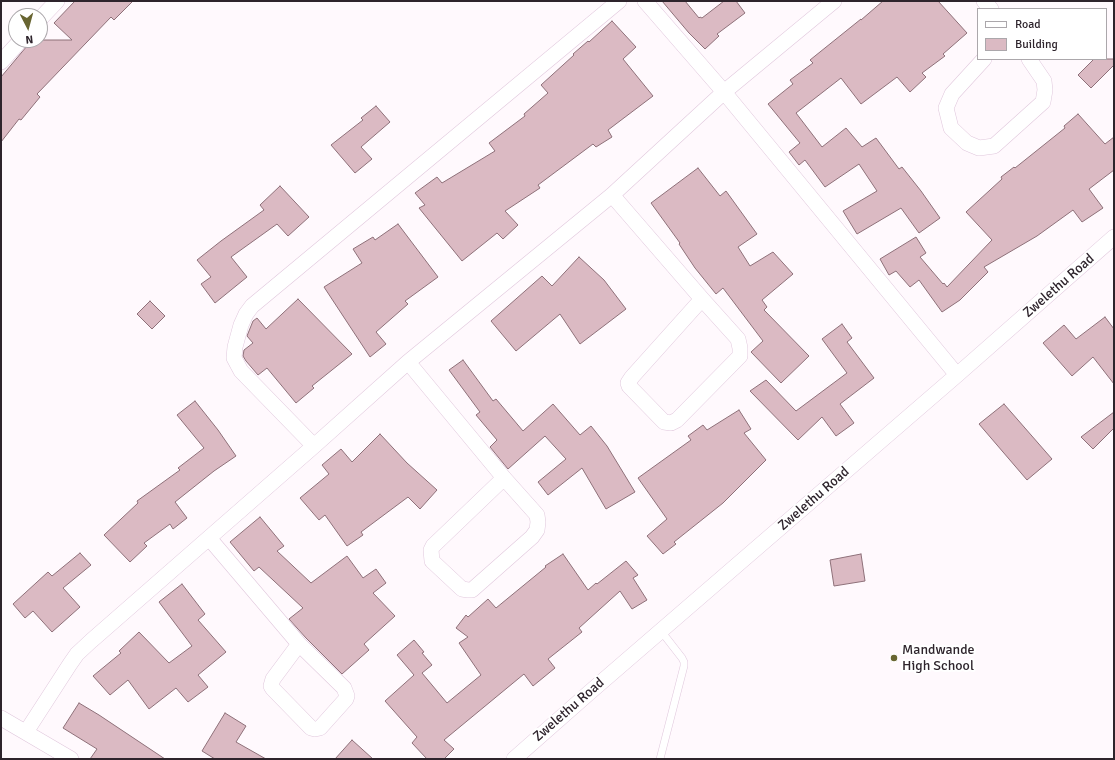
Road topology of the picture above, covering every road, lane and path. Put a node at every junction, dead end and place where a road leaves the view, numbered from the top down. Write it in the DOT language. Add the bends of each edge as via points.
graph roads {
  1 [pos="57,1"];
  2 [pos="619,1"];
  3 [pos="644,1"];
  4 [pos="834,1"];
  5 [pos="48,11"];
  6 [pos="14,48"];
  7 [pos="983,60"];
  8 [pos="1030,60"];
  9 [pos="1,62"];
  10 [pos="724,92"];
  11 [pos="612,195"];
  12 [pos="1114,237"];
  13 [pos="702,299"];
  14 [pos="408,362"];
  15 [pos="957,375"];
  16 [pos="314,446"];
  17 [pos="504,478"];
  18 [pos="209,538"];
  19 [pos="661,631"];
  20 [pos="299,644"];
  21 [pos="1,718"];
  22 [pos="26,732"];
  23 [pos="71,759"];
  24 [pos="514,759"];
  25 [pos="660,759"];
  1 -- 5 [label="street"];
  2 -- 16 [label="street" via="252,306 246,314 234,358 241,371"];
  3 -- 10 [label="street"];
  4 -- 10 [label="street"];
  6 -- 9 [label="street"];
  7 -- 8 [label="street" via="952,94 946,108 951,128 967,143 979,148 994,146 1043,102 1046,90 1044,81"];
  10 -- 11 [label="street"];
  10 -- 15 [label="street"];
  11 -- 13 [label="street"];
  11 -- 14 [label="street"];
  12 -- 15 [label="street, Zwelethu Road"];
  13 -- 13 [label="street" via="738,339 740,356 677,420 671,423 664,422 628,383"];
  14 -- 16 [label="street"];
  14 -- 17 [label="street"];
  15 -- 19 [label="street, Zwelethu Road"];
  16 -- 18 [label="street"];
  17 -- 17 [label="street" via="537,515 537,530 476,587 472,590 462,589 432,561 430,550"];
  18 -- 20 [label="street"];
  18 -- 22 [label="street" via="78,654"];
  19 -- 24 [label="street, Zwelethu Road"];
  19 -- 25 [label="lane" via="682,658 684,666"];
  20 -- 20 [label="street" via="344,688 347,696 320,728 311,728 271,686 272,679"];
  21 -- 22 [label="street"];
  22 -- 23 [label="street"];
}
